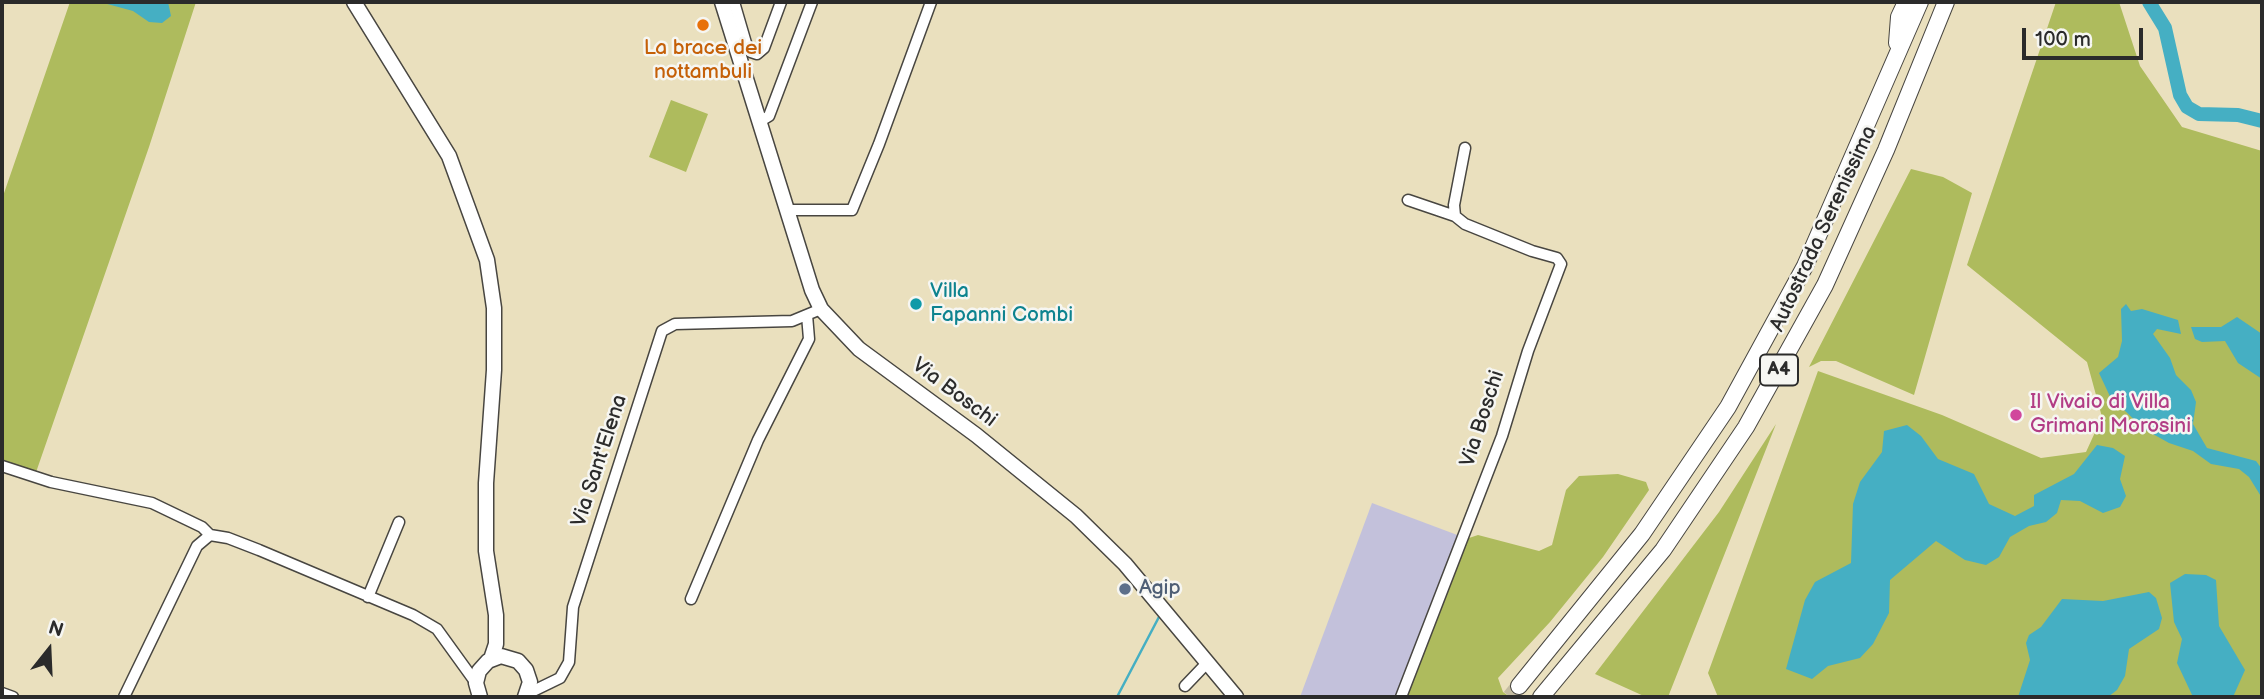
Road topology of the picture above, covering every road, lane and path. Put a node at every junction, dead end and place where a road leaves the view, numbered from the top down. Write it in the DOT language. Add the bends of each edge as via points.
graph roads {
  1 [pos="354,2"];
  2 [pos="722,2"];
  3 [pos="734,2"];
  4 [pos="781,2"];
  5 [pos="812,2"];
  6 [pos="930,2"];
  7 [pos="1906,2"];
  8 [pos="1920,2"];
  9 [pos="1945,2"];
  10 [pos="1953,2"];
  11 [pos="1895,63"];
  12 [pos="1917,73"];
  13 [pos="759,122"];
  14 [pos="1465,148"];
  15 [pos="1408,201"];
  16 [pos="786,210"];
  17 [pos="1455,216"];
  18 [pos="814,312"];
  19 [pos="2,466"];
  20 [pos="400,522"];
  21 [pos="210,535"];
  22 [pos="368,597"];
  23 [pos="691,599"];
  24 [pos="496,615"];
  25 [pos="458,657"];
  26 [pos="514,659"];
  27 [pos="488,661"];
  28 [pos="1207,663"];
  29 [pos="529,674"];
  30 [pos="552,682"];
  31 [pos="1185,685"];
  32 [pos="1519,686"];
  33 [pos="478,690"];
  34 [pos="2,693"];
  35 [pos="526,696"];
  36 [pos="13,697"];
  37 [pos="124,697"];
  38 [pos="1236,697"];
  39 [pos="1401,697"];
  40 [pos="1541,697"];
  1 -- 24 [label="main road" via="449,156 487,260 494,308 494,370 486,551"];
  2 -- 13 [label="main road, Via Boschi"];
  3 -- 4 [label="street" via="746,43 757,54 764,48"];
  5 -- 13 [label="street" via="769,116"];
  6 -- 16 [label="street" via="852,210"];
  7 -- 11 [label="highway" via="1899,17"];
  8 -- 11 [label="highway, Autostrada Serenissima / A4"];
  9 -- 12 [label="highway, Autostrada Serenissima / A4"];
  10 -- 12 [label="highway"];
  11 -- 32 [label="highway, Autostrada Serenissima / A4" via="1805,266 1728,407 1642,534"];
  12 -- 40 [label="highway, Autostrada Serenissima / A4" via="1825,285 1746,427 1663,550"];
  13 -- 16 [label="main road, Via Boschi"];
  14 -- 17 [label="street"];
  15 -- 17 [label="street, Via Boschi"];
  16 -- 18 [label="main road, Via Boschi" via="812,290"];
  17 -- 39 [label="street, Via Boschi" via="1465,224 1557,258 1561,264 1503,436"];
  18 -- 23 [label="street, Via Boschi" via="809,339 758,440"];
  18 -- 28 [label="main road, Via Boschi" via="1076,516 1125,564"];
  18 -- 30 [label="street, Via Sant'Elena" via="792,321 675,324 662,331 573,607 569,662 562,676"];
  19 -- 21 [label="street" via="51,482 152,503"];
  20 -- 22 [label="street"];
  21 -- 22 [label="street" via="259,550"];
  21 -- 37 [label="street" via="197,546"];
  22 -- 25 [label="street" via="436,629"];
  24 -- 26 [label="main road"];
  24 -- 27 [label="main road" via="496,644"];
  25 -- 27 [label="street" via="472,665"];
  25 -- 33 [label="street"];
  26 -- 27 [label="main road" via="501,656"];
  26 -- 29 [label="main road"];
  27 -- 33 [label="main road"];
  28 -- 31 [label="street"];
  28 -- 38 [label="main road, Via Boschi"];
  29 -- 30 [label="street"];
  29 -- 35 [label="main road"];
  30 -- 35 [label="street"];
  34 -- 36 [label="street"];
}
